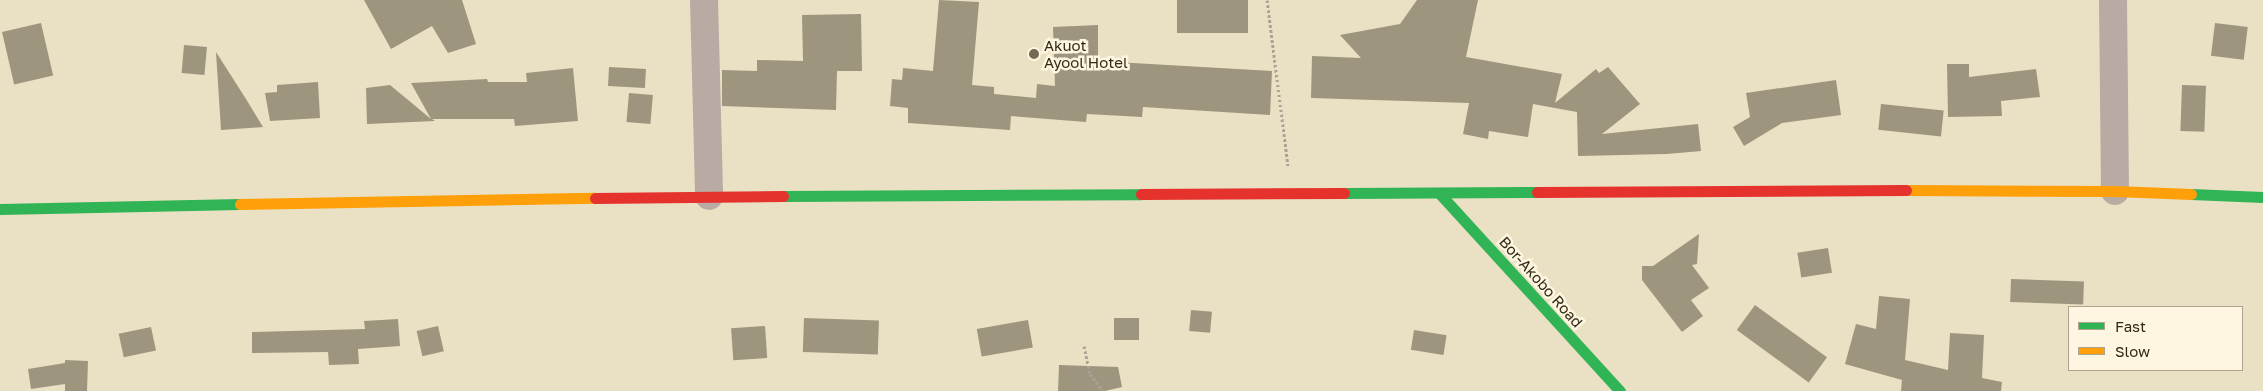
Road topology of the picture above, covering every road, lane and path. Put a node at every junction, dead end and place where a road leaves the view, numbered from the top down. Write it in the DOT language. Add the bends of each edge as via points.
graph roads {
  1 [pos="704,0"];
  2 [pos="1266,0"];
  3 [pos="2113,0"];
  4 [pos="2115,191"];
  5 [pos="1292,194"];
  6 [pos="1440,194"];
  7 [pos="709,196"];
  8 [pos="2263,198"];
  9 [pos="0,209"];
  10 [pos="1084,346"];
  11 [pos="1103,391"];
  12 [pos="1620,391"];
  1 -- 7 [label="street"];
  2 -- 5 [label="path"];
  3 -- 4 [label="street"];
  4 -- 6 [label="street"];
  4 -- 8 [label="street"];
  5 -- 6 [label="street"];
  5 -- 7 [label="street"];
  6 -- 12 [label="street, Bor-Akobo Road"];
  7 -- 9 [label="street"];
  10 -- 11 [label="path" via="1090,374"];
}
